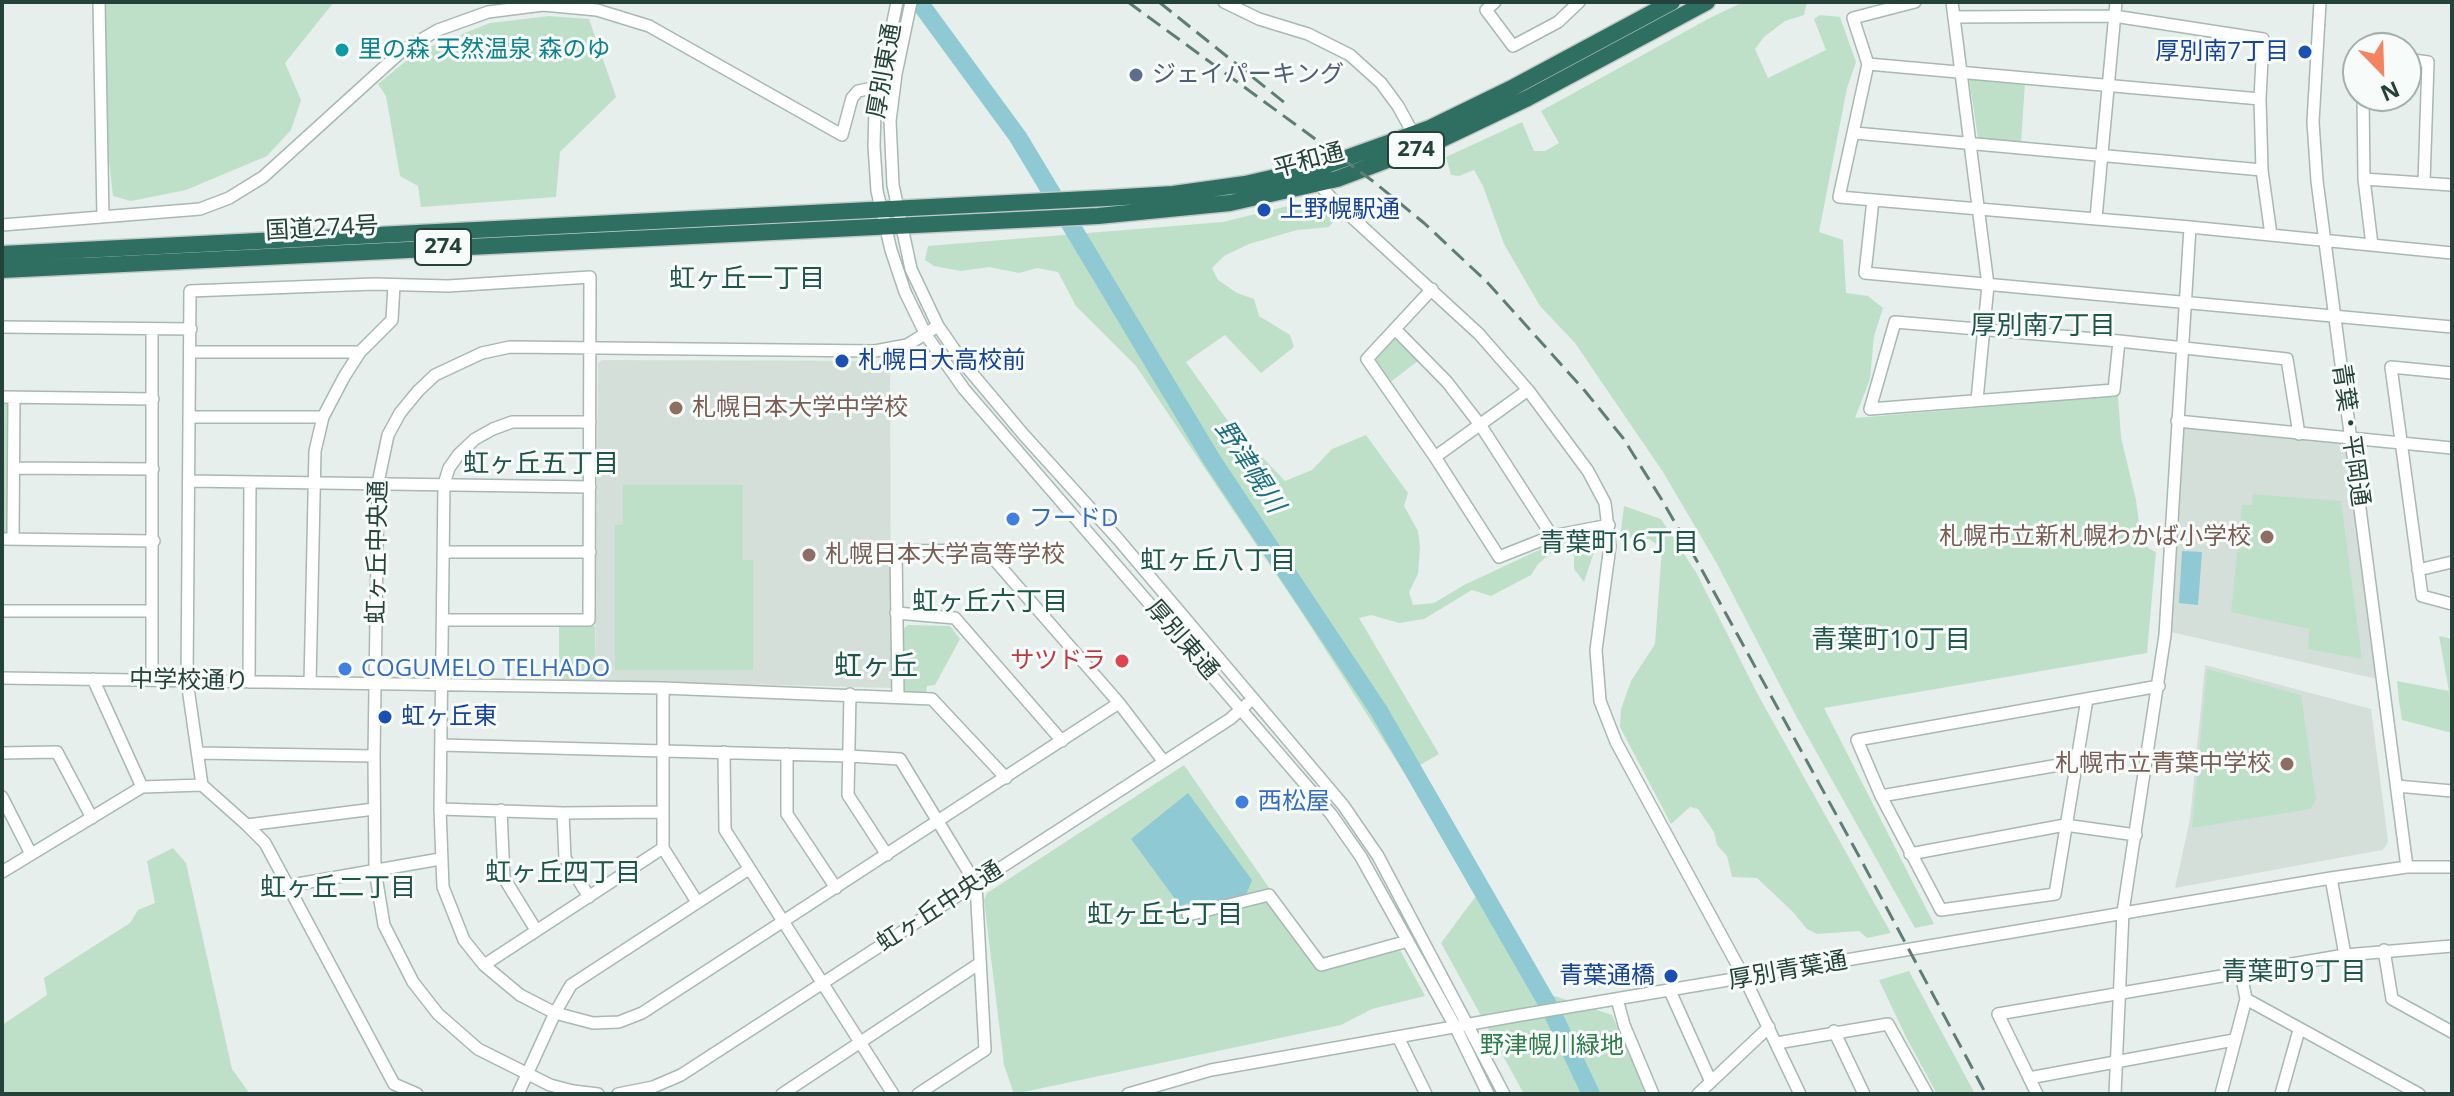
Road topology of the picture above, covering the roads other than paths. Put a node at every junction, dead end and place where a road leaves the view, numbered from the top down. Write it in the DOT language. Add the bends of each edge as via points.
graph roads {
  1 [pos="99,2"];
  2 [pos="897,2"];
  3 [pos="911,2"];
  4 [pos="1224,2"];
  5 [pos="1495,2"];
  6 [pos="1672,2"];
  7 [pos="1707,2"];
  8 [pos="1915,2"];
  9 [pos="1952,2"];
  10 [pos="2116,2"];
  11 [pos="2320,2"];
  12 [pos="1575,3"];
  13 [pos="2114,16"];
  14 [pos="1954,17"];
  15 [pos="2422,61"];
  16 [pos="1868,64"];
  17 [pos="1961,72"];
  18 [pos="2108,84"];
  19 [pos="878,92"];
  20 [pos="2260,99"];
  21 [pos="2363,112"];
  22 [pos="1855,133"];
  23 [pos="1417,142"];
  24 [pos="1970,143"];
  25 [pos="2101,155"];
  26 [pos="1306,170"];
  27 [pos="2262,170"];
  28 [pos="2364,179"];
  29 [pos="2424,183"];
  30 [pos="1319,184"];
  31 [pos="2452,185"];
  32 [pos="1873,200"];
  33 [pos="1978,207"];
  34 [pos="103,217"];
  35 [pos="891,217"];
  36 [pos="2096,218"];
  37 [pos="2,225"];
  38 [pos="2190,227"];
  39 [pos="2271,235"];
  40 [pos="2324,240"];
  41 [pos="2372,245"];
  42 [pos="2452,253"];
  43 [pos="2,254"];
  44 [pos="2,270"];
  45 [pos="394,285"];
  46 [pos="1988,285"];
  47 [pos="1432,289"];
  48 [pos="2185,300"];
  49 [pos="2334,317"];
  50 [pos="938,326"];
  51 [pos="2,327"];
  52 [pos="2452,327"];
  53 [pos="152,329"];
  54 [pos="191,329"];
  55 [pos="1395,329"];
  56 [pos="1984,330"];
  57 [pos="926,335"];
  58 [pos="2119,341"];
  59 [pos="590,348"];
  60 [pos="2182,348"];
  61 [pos="191,352"];
  62 [pos="360,352"];
  63 [pos="2452,373"];
  64 [pos="1528,390"];
  65 [pos="8,397"];
  66 [pos="153,399"];
  67 [pos="1977,400"];
  68 [pos="191,417"];
  69 [pos="323,417"];
  70 [pos="2177,421"];
  71 [pos="590,422"];
  72 [pos="1481,426"];
  73 [pos="1023,434"];
  74 [pos="2299,434"];
  75 [pos="2350,437"];
  76 [pos="1012,444"];
  77 [pos="2400,444"];
  78 [pos="2452,448"];
  79 [pos="1435,457"];
  80 [pos="14,468"];
  81 [pos="153,469"];
  82 [pos="189,481"];
  83 [pos="250,482"];
  84 [pos="312,482"];
  85 [pos="378,483"];
  86 [pos="444,484"];
  87 [pos="590,487"];
  88 [pos="1609,525"];
  89 [pos="1552,536"];
  90 [pos="7,539"];
  91 [pos="154,541"];
  92 [pos="444,552"];
  93 [pos="590,552"];
  94 [pos="2452,562"];
  95 [pos="2418,570"];
  96 [pos="2452,604"];
  97 [pos="2,611"];
  98 [pos="152,611"];
  99 [pos="896,613"];
  100 [pos="444,620"];
  101 [pos="2,678"];
  102 [pos="93,679"];
  103 [pos="152,680"];
  104 [pos="187,681"];
  105 [pos="249,682"];
  106 [pos="310,683"];
  107 [pos="375,683"];
  108 [pos="442,685"];
  109 [pos="2159,686"];
  110 [pos="663,688"];
  111 [pos="850,694"];
  112 [pos="898,696"];
  113 [pos="1252,699"];
  114 [pos="2087,699"];
  115 [pos="1119,703"];
  116 [pos="1242,709"];
  117 [pos="1062,741"];
  118 [pos="441,745"];
  119 [pos="664,751"];
  120 [pos="724,752"];
  121 [pos="2,753"];
  122 [pos="198,753"];
  123 [pos="787,754"];
  124 [pos="374,756"];
  125 [pos="849,756"];
  126 [pos="1164,762"];
  127 [pos="2076,762"];
  128 [pos="1006,778"];
  129 [pos="202,785"];
  130 [pos="2397,786"];
  131 [pos="142,787"];
  132 [pos="2452,791"];
  133 [pos="1881,796"];
  134 [pos="2,797"];
  135 [pos="374,809"];
  136 [pos="440,809"];
  137 [pos="501,810"];
  138 [pos="662,812"];
  139 [pos="563,813"];
  140 [pos="92,818"];
  141 [pos="938,821"];
  142 [pos="247,825"];
  143 [pos="2065,825"];
  144 [pos="2136,835"];
  145 [pos="663,848"];
  146 [pos="31,854"];
  147 [pos="1910,854"];
  148 [pos="887,855"];
  149 [pos="440,859"];
  150 [pos="2407,867"];
  151 [pos="2452,867"];
  152 [pos="749,869"];
  153 [pos="375,870"];
  154 [pos="2,872"];
  155 [pos="2331,878"];
  156 [pos="976,884"];
  157 [pos="286,886"];
  158 [pos="836,888"];
  159 [pos="589,897"];
  160 [pos="697,902"];
  161 [pos="2123,912"];
  162 [pos="1188,915"];
  163 [pos="784,922"];
  164 [pos="536,930"];
  165 [pos="1408,941"];
  166 [pos="2452,946"];
  167 [pos="2384,950"];
  168 [pos="2345,955"];
  169 [pos="980,963"];
  170 [pos="484,965"];
  171 [pos="2241,973"];
  172 [pos="1745,979"];
  173 [pos="822,984"];
  174 [pos="1670,991"];
  175 [pos="2120,993"];
  176 [pos="1617,999"];
  177 [pos="2246,999"];
  178 [pos="555,1013"];
  179 [pos="1469,1025"];
  180 [pos="1769,1027"];
  181 [pos="1456,1028"];
  182 [pos="2299,1030"];
  183 [pos="1834,1031"];
  184 [pos="2452,1032"];
  185 [pos="1398,1037"];
  186 [pos="2234,1040"];
  187 [pos="860,1041"];
  188 [pos="1777,1043"];
  189 [pos="2116,1061"];
  190 [pos="525,1074"];
  191 [pos="2029,1078"];
  192 [pos="1711,1082"];
  193 [pos="1798,1089"];
  194 [pos="654,1090"];
  195 [pos="1131,1093"];
  196 [pos="417,1094"];
  197 [pos="518,1094"];
  198 [pos="598,1094"];
  199 [pos="618,1094"];
  200 [pos="782,1094"];
  201 [pos="893,1094"];
  202 [pos="918,1094"];
  203 [pos="1426,1094"];
  204 [pos="1488,1094"];
  205 [pos="1504,1094"];
  206 [pos="1653,1094"];
  207 [pos="1698,1094"];
  208 [pos="1784,1094"];
  209 [pos="1864,1094"];
  210 [pos="1927,1094"];
  211 [pos="2037,1094"];
  212 [pos="2115,1094"];
  213 [pos="2221,1094"];
  214 [pos="2281,1094"];
  215 [pos="2419,1094"];
  1 -- 34 [label="street"];
  2 -- 19 [label="street, 厚別東通"];
  3 -- 35 [label="street, 厚別東通" via="890,121"];
  4 -- 23 [label="street" via="1350,55 1381,83"];
  5 -- 12 [label="street" via="1486,10 1513,46 1558,22"];
  6 -- 23 [label="highway, 平和通 / 274"];
  7 -- 23 [label="highway, 平和通 / 274" via="1528,98"];
  8 -- 16 [label="street" via="1853,18"];
  9 -- 14 [label="street"];
  10 -- 13 [label="street"];
  11 -- 40 [label="street, 青葉・平岡通" via="2313,122"];
  13 -- 14 [label="street"];
  13 -- 18 [label="street"];
  13 -- 20 [label="street" via="2263,39"];
  14 -- 17 [label="street"];
  15 -- 29 [label="street" via="2428,62"];
  16 -- 17 [label="street"];
  16 -- 22 [label="street"];
  17 -- 18 [label="street"];
  17 -- 24 [label="street"];
  18 -- 20 [label="street"];
  18 -- 25 [label="street"];
  19 -- 34 [label="street" via="858,91 852,98 842,135 649,26 597,10 543,5 488,12 403,50 263,177 229,198 200,209"];
  19 -- 35 [label="street, 厚別東通" via="874,146"];
  20 -- 27 [label="street"];
  21 -- 28 [label="street"];
  22 -- 24 [label="street"];
  22 -- 32 [label="street" via="1839,197"];
  23 -- 26 [label="highway, 平和通 / 274"];
  23 -- 30 [label="highway, 平和通 / 274" via="1363,171"];
  24 -- 25 [label="street"];
  24 -- 33 [label="street"];
  25 -- 27 [label="street"];
  25 -- 36 [label="street"];
  26 -- 30 [label="street"];
  26 -- 35 [label="highway, 平和通 / 274" via="1198,191"];
  27 -- 39 [label="street"];
  28 -- 29 [label="street"];
  28 -- 41 [label="street"];
  29 -- 31 [label="street"];
  30 -- 35 [label="highway, 平和通 / 274" via="1215,206 1098,216"];
  30 -- 47 [label="street"];
  32 -- 33 [label="street"];
  32 -- 46 [label="street" via="1865,273"];
  33 -- 36 [label="street"];
  33 -- 46 [label="street"];
  34 -- 37 [label="street"];
  35 -- 43 [label="highway, 国道274号 / 274"];
  35 -- 44 [label="highway, 国道274号 / 274"];
  35 -- 50 [label="street, 厚別東通"];
  35 -- 57 [label="street, 厚別東通" via="905,292"];
  36 -- 38 [label="street"];
  38 -- 39 [label="street"];
  38 -- 48 [label="street"];
  39 -- 40 [label="street"];
  40 -- 41 [label="street"];
  40 -- 49 [label="street, 青葉・平岡通"];
  41 -- 42 [label="street"];
  45 -- 54 [label="street" via="190,291"];
  45 -- 59 [label="street" via="590,277"];
  45 -- 62 [label="street" via="392,320"];
  46 -- 48 [label="street"];
  46 -- 56 [label="street"];
  47 -- 55 [label="street"];
  47 -- 64 [label="street"];
  48 -- 49 [label="street"];
  48 -- 60 [label="street"];
  49 -- 52 [label="street"];
  49 -- 75 [label="street, 青葉・平岡通"];
  50 -- 57 [label="street, 虹ヶ丘中央通"];
  50 -- 73 [label="street, 厚別東通"];
  51 -- 53 [label="street"];
  53 -- 54 [label="street"];
  53 -- 66 [label="street"];
  54 -- 61 [label="street"];
  55 -- 72 [label="street"];
  55 -- 79 [label="street" via="1367,359"];
  56 -- 58 [label="street"];
  56 -- 67 [label="street"];
  56 -- 67 [label="street" via="1895,322 1870,409"];
  57 -- 59 [label="street, 虹ヶ丘中央通" via="875,351"];
  57 -- 76 [label="street, 厚別東通"];
  58 -- 60 [label="street"];
  58 -- 67 [label="street" via="2114,390"];
  59 -- 71 [label="street"];
  59 -- 85 [label="street, 虹ヶ丘中央通" via="510,347 482,353 435,375 400,413 388,435"];
  60 -- 70 [label="street"];
  60 -- 74 [label="street" via="2287,359"];
  61 -- 62 [label="street"];
  61 -- 68 [label="street"];
  62 -- 69 [label="street"];
  63 -- 77 [label="street" via="2391,367"];
  64 -- 72 [label="street"];
  64 -- 88 [label="street" via="1588,471 1605,503"];
  65 -- 66 [label="street"];
  65 -- 80 [label="street"];
  66 -- 81 [label="street"];
  68 -- 69 [label="street"];
  68 -- 82 [label="street"];
  69 -- 84 [label="street"];
  70 -- 74 [label="street"];
  70 -- 109 [label="street"];
  71 -- 86 [label="street" via="512,422 493,429 459,454"];
  71 -- 87 [label="street"];
  72 -- 79 [label="street"];
  72 -- 89 [label="street"];
  73 -- 76 [label="street"];
  73 -- 113 [label="street, 厚別東通"];
  74 -- 75 [label="street"];
  75 -- 77 [label="street"];
  75 -- 130 [label="street, 青葉・平岡通"];
  76 -- 116 [label="street, 厚別東通"];
  77 -- 78 [label="street"];
  77 -- 95 [label="street"];
  79 -- 89 [label="street" via="1499,557"];
  80 -- 81 [label="street"];
  80 -- 90 [label="street"];
  81 -- 91 [label="street"];
  82 -- 83 [label="street"];
  82 -- 104 [label="street"];
  83 -- 84 [label="street"];
  83 -- 105 [label="street"];
  84 -- 85 [label="street"];
  84 -- 106 [label="street"];
  85 -- 86 [label="street"];
  85 -- 107 [label="street, 虹ヶ丘中央通"];
  86 -- 87 [label="street"];
  86 -- 92 [label="street"];
  87 -- 93 [label="street"];
  88 -- 89 [label="street"];
  88 -- 172 [label="street" via="1596,650 1600,701 1616,742"];
  90 -- 91 [label="street"];
  91 -- 98 [label="street"];
  92 -- 93 [label="street"];
  92 -- 100 [label="street"];
  93 -- 100 [label="street" via="589,620"];
  94 -- 95 [label="street"];
  95 -- 96 [label="street" via="2422,596"];
  97 -- 98 [label="street"];
  98 -- 103 [label="street"];
  99 -- 112 [label="street"];
  99 -- 115 [label="street" via="896,551 986,550"];
  99 -- 117 [label="street" via="955,618"];
  100 -- 108 [label="street"];
  101 -- 102 [label="street, 中学校通り"];
  102 -- 103 [label="street, 中学校通り"];
  102 -- 131 [label="street"];
  103 -- 104 [label="street, 中学校通り"];
  104 -- 105 [label="street, 中学校通り"];
  104 -- 122 [label="street"];
  105 -- 106 [label="street, 中学校通り"];
  106 -- 107 [label="street, 中学校通り"];
  107 -- 108 [label="street, 中学校通り"];
  107 -- 124 [label="street, 虹ヶ丘中央通"];
  108 -- 110 [label="street, 中学校通り"];
  108 -- 118 [label="street"];
  109 -- 114 [label="street"];
  109 -- 144 [label="street"];
  110 -- 111 [label="street, 中学校通り"];
  110 -- 119 [label="street"];
  111 -- 112 [label="street, 中学校通り"];
  111 -- 125 [label="street"];
  112 -- 128 [label="street, 中学校通り" via="932,699"];
  113 -- 116 [label="street, 虹ヶ丘中央通"];
  113 -- 179 [label="street, 厚別東通" via="1343,805 1378,856"];
  114 -- 127 [label="street"];
  114 -- 133 [label="street" via="1857,740"];
  115 -- 117 [label="street"];
  115 -- 126 [label="street"];
  116 -- 126 [label="street, 虹ヶ丘中央通"];
  116 -- 165 [label="street, 厚別東通" via="1331,814"];
  117 -- 128 [label="street"];
  118 -- 119 [label="street"];
  118 -- 136 [label="street"];
  119 -- 120 [label="street"];
  119 -- 138 [label="street"];
  120 -- 123 [label="street"];
  120 -- 152 [label="street" via="725,830"];
  121 -- 140 [label="street" via="57,752"];
  122 -- 124 [label="street"];
  122 -- 129 [label="street"];
  123 -- 125 [label="street"];
  123 -- 158 [label="street" via="787,814"];
  124 -- 135 [label="street, 虹ヶ丘中央通"];
  125 -- 141 [label="street" via="900,759"];
  125 -- 148 [label="street" via="848,795"];
  126 -- 156 [label="street, 虹ヶ丘中央通"];
  127 -- 133 [label="street"];
  127 -- 143 [label="street"];
  128 -- 141 [label="street"];
  129 -- 131 [label="street"];
  129 -- 142 [label="street"];
  130 -- 132 [label="street"];
  130 -- 150 [label="street, 青葉・平岡通"];
  131 -- 140 [label="street"];
  133 -- 147 [label="street"];
  134 -- 146 [label="street"];
  135 -- 142 [label="street"];
  135 -- 153 [label="street, 虹ヶ丘中央通"];
  136 -- 137 [label="street"];
  136 -- 149 [label="street"];
  137 -- 139 [label="street"];
  137 -- 164 [label="street" via="504,878"];
  138 -- 139 [label="street"];
  138 -- 145 [label="street"];
  139 -- 159 [label="street" via="565,858"];
  140 -- 146 [label="street"];
  141 -- 148 [label="street"];
  141 -- 156 [label="street"];
  142 -- 157 [label="street" via="265,843"];
  143 -- 144 [label="street"];
  143 -- 147 [label="street"];
  143 -- 147 [label="street" via="2055,894 1941,910"];
  144 -- 161 [label="street"];
  145 -- 159 [label="street"];
  145 -- 160 [label="street"];
  146 -- 154 [label="street"];
  148 -- 158 [label="street"];
  149 -- 153 [label="street"];
  149 -- 170 [label="street" via="450,909 464,940"];
  150 -- 151 [label="street, 厚別青葉通"];
  150 -- 155 [label="street, 厚別青葉通"];
  152 -- 160 [label="street"];
  152 -- 163 [label="street"];
  153 -- 157 [label="street"];
  153 -- 190 [label="street, 虹ヶ丘中央通" via="384,925 413,982 438,1014 478,1049"];
  155 -- 161 [label="street, 厚別青葉通"];
  155 -- 168 [label="street"];
  156 -- 169 [label="street"];
  156 -- 173 [label="street, 虹ヶ丘中央通"];
  157 -- 196 [label="street" via="394,1084"];
  158 -- 163 [label="street"];
  159 -- 164 [label="street"];
  160 -- 178 [label="street" via="571,985"];
  161 -- 172 [label="street, 厚別青葉通"];
  161 -- 175 [label="street"];
  162 -- 165 [label="street" via="1269,895 1321,965"];
  163 -- 173 [label="street"];
  163 -- 178 [label="street" via="642,1013 619,1022 593,1023"];
  164 -- 170 [label="street"];
  165 -- 181 [label="street, 厚別東通"];
  166 -- 167 [label="street"];
  167 -- 168 [label="street"];
  167 -- 184 [label="street" via="2392,999"];
  168 -- 171 [label="street"];
  169 -- 187 [label="street"];
  169 -- 202 [label="street" via="985,1050"];
  170 -- 178 [label="street" via="520,995"];
  171 -- 175 [label="street"];
  171 -- 177 [label="street"];
  172 -- 174 [label="street, 厚別青葉通"];
  172 -- 180 [label="street"];
  173 -- 187 [label="street"];
  173 -- 194 [label="street, 虹ヶ丘中央通"];
  174 -- 176 [label="street, 厚別青葉通"];
  174 -- 192 [label="street"];
  175 -- 189 [label="street"];
  175 -- 191 [label="street" via="1998,1014"];
  176 -- 179 [label="street, 厚別青葉通"];
  176 -- 206 [label="street"];
  177 -- 182 [label="street"];
  177 -- 186 [label="street"];
  178 -- 190 [label="street"];
  179 -- 181 [label="street, 厚別青葉通"];
  179 -- 205 [label="street, 厚別東通"];
  180 -- 188 [label="street"];
  180 -- 192 [label="street"];
  181 -- 185 [label="street, 厚別青葉通"];
  181 -- 204 [label="street, 厚別東通"];
  182 -- 214 [label="street"];
  182 -- 215 [label="street"];
  183 -- 188 [label="street"];
  183 -- 209 [label="street"];
  183 -- 210 [label="street" via="1888,1024"];
  185 -- 195 [label="street, 厚別青葉通" via="1211,1070"];
  185 -- 203 [label="street"];
  186 -- 189 [label="street"];
  186 -- 213 [label="street"];
  187 -- 200 [label="street"];
  187 -- 201 [label="street"];
  188 -- 193 [label="street"];
  189 -- 191 [label="street"];
  189 -- 212 [label="street"];
  190 -- 197 [label="street"];
  190 -- 198 [label="street, 虹ヶ丘中央通"];
  191 -- 211 [label="street"];
  192 -- 207 [label="street"];
  193 -- 208 [label="street"];
  194 -- 199 [label="street, 虹ヶ丘中央通"];
}
